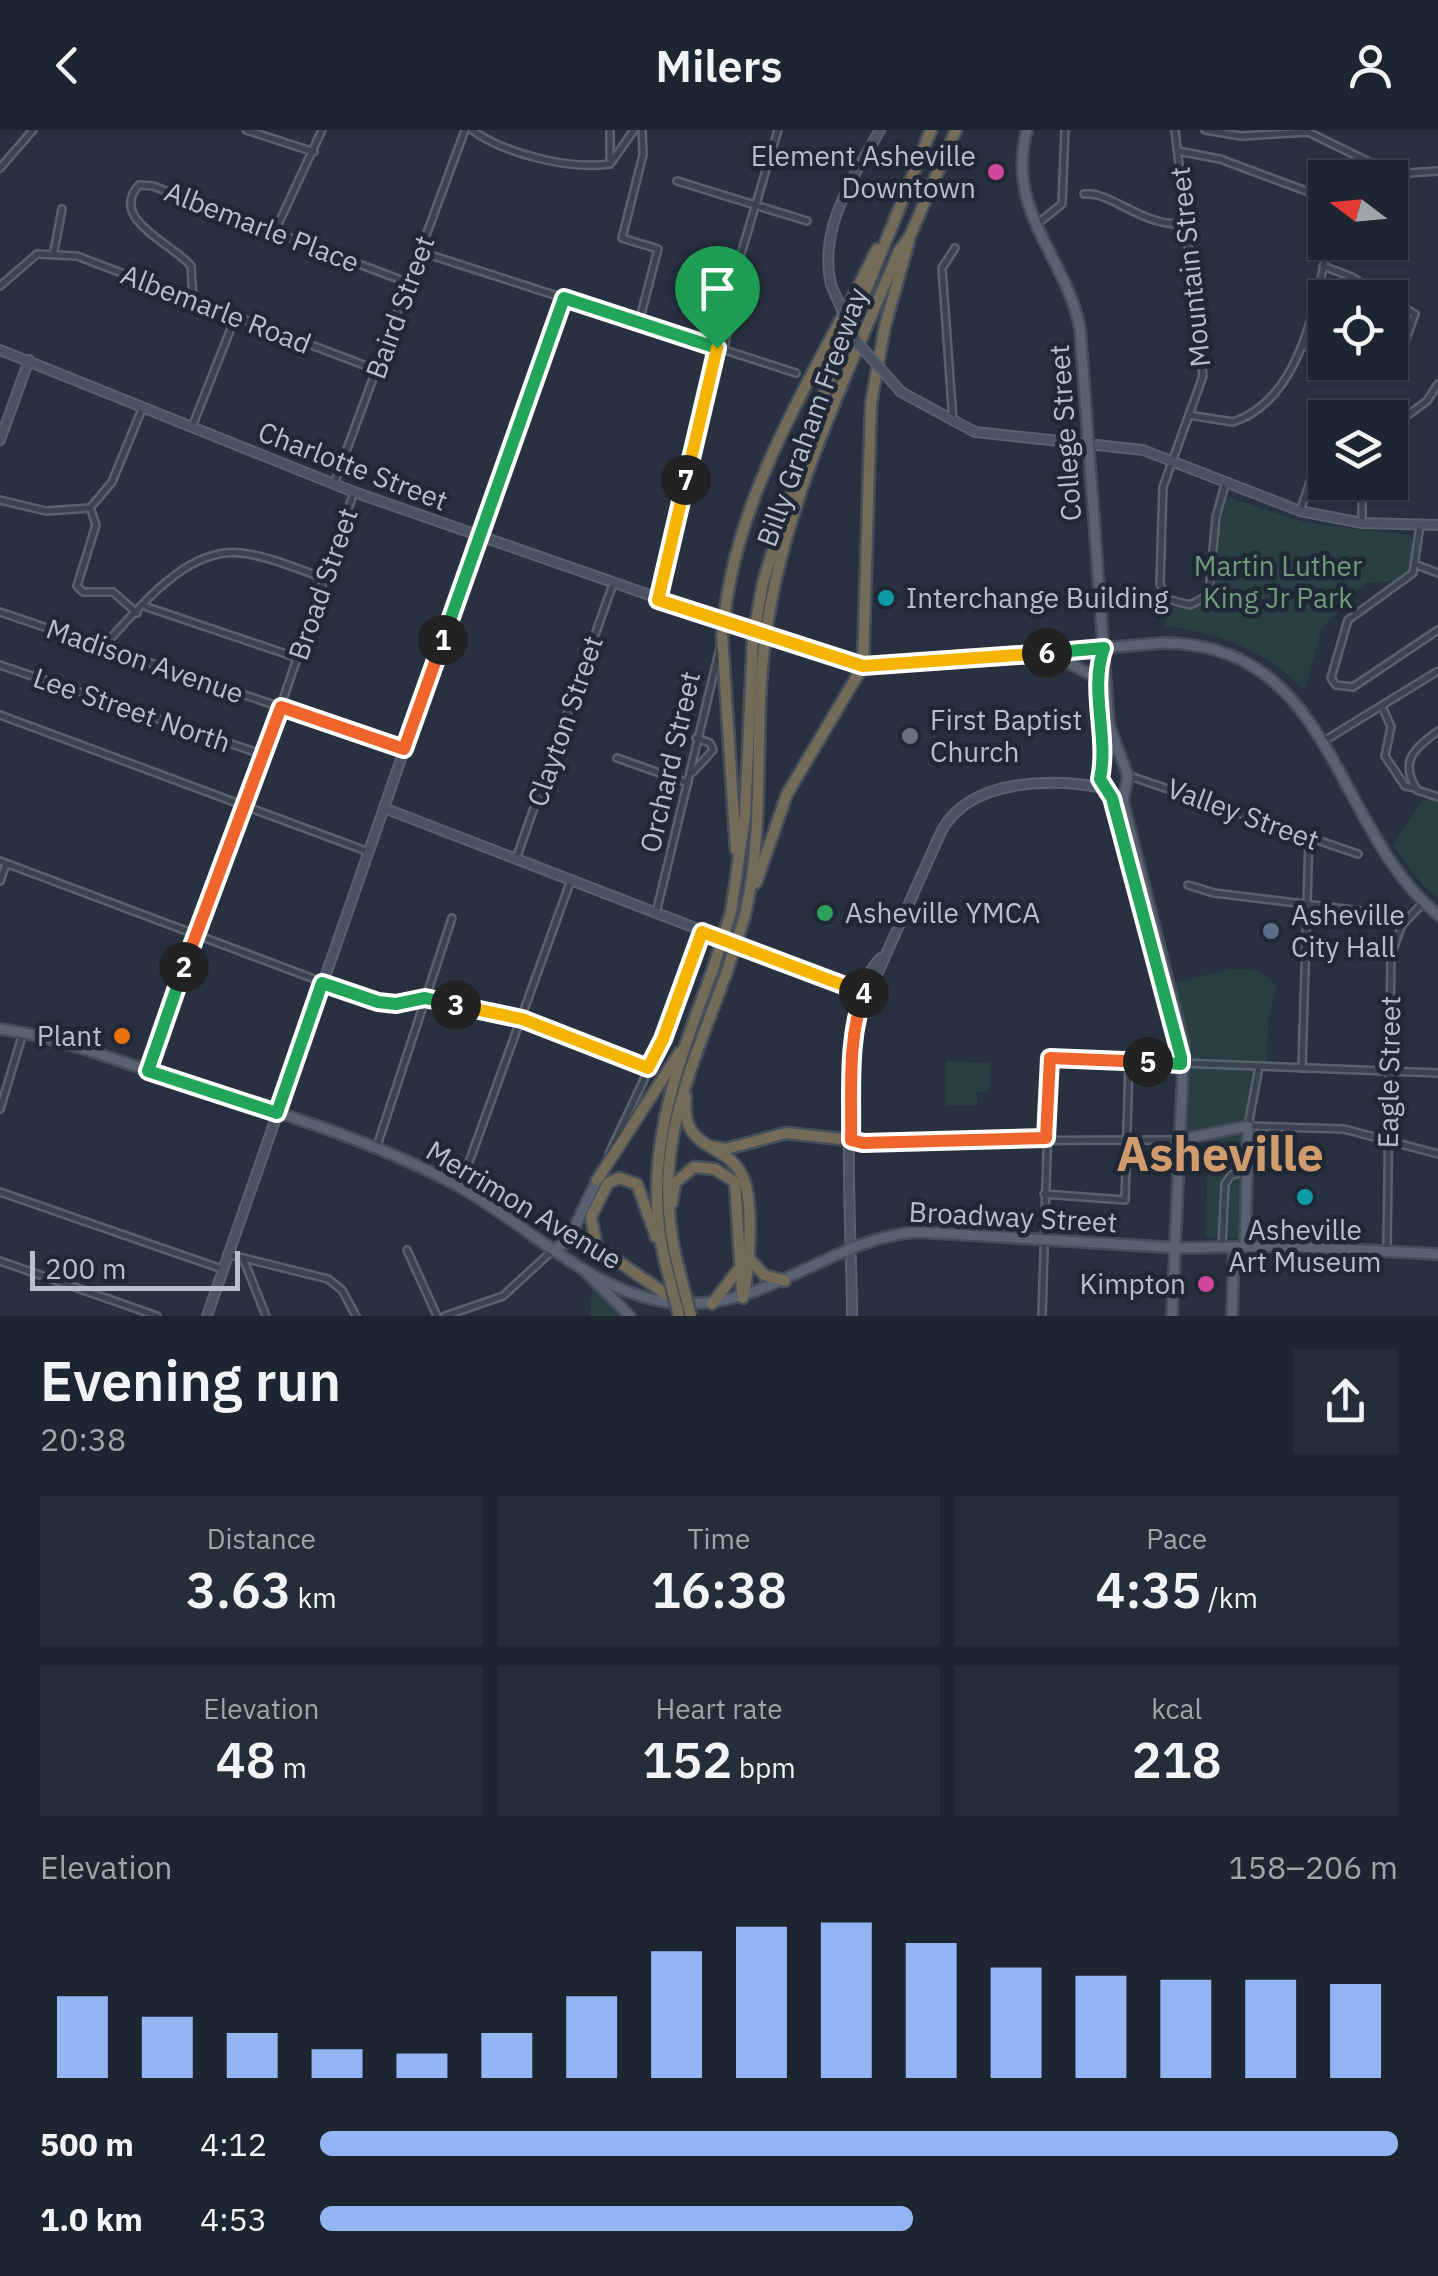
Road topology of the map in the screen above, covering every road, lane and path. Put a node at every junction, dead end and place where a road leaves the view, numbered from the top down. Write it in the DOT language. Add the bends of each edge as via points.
graph roads {
  1 [pos="33,130"];
  2 [pos="246,130"];
  3 [pos="322,130"];
  4 [pos="464,130"];
  5 [pos="472,130"];
  6 [pos="610,130"];
  7 [pos="634,130"];
  8 [pos="642,130"];
  9 [pos="778,130"];
  10 [pos="880,130"];
  11 [pos="931,130"];
  12 [pos="956,130"];
  13 [pos="1027,130"];
  14 [pos="1064,130"];
  15 [pos="1175,130"];
  16 [pos="1205,130"];
  17 [pos="924,143"];
  18 [pos="1178,151"];
  19 [pos="314,152"];
  20 [pos="610,164"];
  21 [pos="0,168"];
  22 [pos="1438,171"];
  23 [pos="677,182"];
  24 [pos="1308,192"];
  25 [pos="1084,194"];
  26 [pos="754,205"];
  27 [pos="62,209"];
  28 [pos="807,220"];
  29 [pos="1187,224"];
  30 [pos="1034,226"];
  31 [pos="275,231"];
  32 [pos="910,236"];
  33 [pos="955,248"];
  34 [pos="54,252"];
  35 [pos="421,252"];
  36 [pos="1324,260"];
  37 [pos="1323,266"];
  38 [pos="1357,280"];
  39 [pos="410,283"];
  40 [pos="0,286"];
  41 [pos="564,298"];
  42 [pos="193,300"];
  43 [pos="1408,310"];
  44 [pos="235,317"];
  45 [pos="638,322"];
  46 [pos="1408,334"];
  47 [pos="1303,345"];
  48 [pos="1308,347"];
  49 [pos="717,348"];
  50 [pos="0,350"];
  51 [pos="29,360"];
  52 [pos="377,370"];
  53 [pos="796,373"];
  54 [pos="1438,384"];
  55 [pos="144,406"];
  56 [pos="1190,415"];
  57 [pos="1408,415"];
  58 [pos="953,424"];
  59 [pos="192,427"];
  60 [pos="0,440"];
  61 [pos="1089,443"];
  62 [pos="1174,458"];
  63 [pos="334,484"];
  64 [pos="1225,485"];
  65 [pos="1308,488"];
  66 [pos="354,492"];
  67 [pos="0,500"];
  68 [pos="1362,500"];
  69 [pos="90,508"];
  70 [pos="1300,512"];
  71 [pos="1362,523"];
  72 [pos="1438,525"];
  73 [pos="1420,526"];
  74 [pos="478,538"];
  75 [pos="1417,565"];
  76 [pos="1438,573"];
  77 [pos="324,578"];
  78 [pos="613,584"];
  79 [pos="658,600"];
  80 [pos="144,606"];
  81 [pos="0,612"];
  82 [pos="137,612"];
  83 [pos="724,622"];
  84 [pos="1438,630"];
  85 [pos="722,635"];
  86 [pos="102,647"];
  87 [pos="1104,648"];
  88 [pos="1050,653"];
  89 [pos="298,658"];
  90 [pos="0,665"];
  91 [pos="863,666"];
  92 [pos="1438,670"];
  93 [pos="1097,678"];
  94 [pos="1382,706"];
  95 [pos="281,707"];
  96 [pos="0,716"];
  97 [pos="1438,731"];
  98 [pos="696,738"];
  99 [pos="1324,740"];
  100 [pos="404,749"];
  101 [pos="264,755"];
  102 [pos="617,758"];
  103 [pos="1121,765"];
  104 [pos="1102,770"];
  105 [pos="690,774"];
  106 [pos="1128,776"];
  107 [pos="1085,782"];
  108 [pos="688,784"];
  109 [pos="1124,788"];
  110 [pos="1415,788"];
  111 [pos="1106,789"];
  112 [pos="1438,797"];
  113 [pos="245,806"];
  114 [pos="384,808"];
  115 [pos="1310,838"];
  116 [pos="368,852"];
  117 [pos="1358,854"];
  118 [pos="516,858"];
  119 [pos="1133,861"];
  120 [pos="3,862"];
  121 [pos="0,880"];
  122 [pos="572,880"];
  123 [pos="1188,885"];
  124 [pos="736,891"];
  125 [pos="748,902"];
  126 [pos="1423,902"];
  127 [pos="1306,904"];
  128 [pos="656,913"];
  129 [pos="1438,915"];
  130 [pos="452,918"];
  131 [pos="1402,926"];
  132 [pos="702,932"];
  133 [pos="196,934"];
  134 [pos="322,983"];
  135 [pos="865,991"];
  136 [pos="425,998"];
  137 [pos="522,1019"];
  138 [pos="0,1029"];
  139 [pos="23,1033"];
  140 [pos="688,1038"];
  141 [pos="1181,1060"];
  142 [pos="1130,1062"];
  143 [pos="1259,1067"];
  144 [pos="648,1068"];
  145 [pos="1302,1068"];
  146 [pos="1389,1070"];
  147 [pos="148,1071"];
  148 [pos="1438,1072"];
  149 [pos="689,1075"];
  150 [pos="0,1109"];
  151 [pos="277,1113"];
  152 [pos="1248,1126"];
  153 [pos="1046,1138"];
  154 [pos="1388,1138"];
  155 [pos="851,1140"];
  156 [pos="1127,1140"];
  157 [pos="1180,1140"];
  158 [pos="705,1145"];
  159 [pos="376,1149"];
  160 [pos="1438,1154"];
  161 [pos="1248,1171"];
  162 [pos="597,1180"];
  163 [pos="460,1187"];
  164 [pos="0,1192"];
  165 [pos="1044,1194"];
  166 [pos="1042,1239"];
  167 [pos="666,1245"];
  168 [pos="1174,1248"];
  169 [pos="1240,1248"];
  170 [pos="556,1249"];
  171 [pos="1222,1249"];
  172 [pos="407,1250"];
  173 [pos="852,1250"];
  174 [pos="747,1252"];
  175 [pos="1387,1252"];
  176 [pos="228,1254"];
  177 [pos="1438,1254"];
  178 [pos="242,1258"];
  179 [pos="0,1262"];
  180 [pos="671,1262"];
  181 [pos="582,1268"];
  182 [pos="222,1269"];
  183 [pos="738,1270"];
  184 [pos="785,1281"];
  185 [pos="743,1298"];
  186 [pos="712,1304"];
  187 [pos="679,1310"];
  188 [pos="157,1316"];
  189 [pos="207,1316"];
  190 [pos="266,1316"];
  191 [pos="356,1316"];
  192 [pos="438,1316"];
  193 [pos="445,1316"];
  194 [pos="630,1316"];
  195 [pos="691,1316"];
  196 [pos="852,1316"];
  197 [pos="1042,1316"];
  198 [pos="1172,1316"];
  199 [pos="1232,1316"];
  1 -- 21 [label="street"];
  2 -- 19 [label="street"];
  3 -- 19 [label="street"];
  4 -- 35 [label="street, Baird Street"];
  5 -- 20 [label="street" via="532,154"];
  6 -- 20 [label="street"];
  7 -- 20 [label="street"];
  8 -- 45 [label="street" via="643,155 622,238 658,249"];
  9 -- 26 [label="street"];
  10 -- 58 [label="street, bridge" via="834,218 826,256 831,285 856,341 901,392"];
  11 -- 17 [label="highway, Billy Graham Freeway"];
  12 -- 32 [label="highway, Billy Graham Freeway"];
  13 -- 30 [label="main road, College Street" via="1022,180"];
  14 -- 30 [label="street" via="1062,204"];
  15 -- 18 [label="street, Mountain Street"];
  16 -- 22 [label="street" via="1241,136 1308,132 1394,174"];
  17 -- 83 [label="highway" via="765,472"];
  17 -- 124 [label="highway, Billy Graham Freeway" via="808,434 762,582"];
  18 -- 24 [label="street"];
  18 -- 29 [label="street, Mountain Street"];
  19 -- 31 [label="street"];
  23 -- 26 [label="street"];
  25 -- 29 [label="street" via="1097,193 1152,222"];
  26 -- 28 [label="street"];
  26 -- 49 [label="street" via="724,344"];
  27 -- 34 [label="street"];
  29 -- 56 [label="street, Mountain Street" via="1203,376"];
  30 -- 61 [label="main road, College Street" via="1077,312"];
  31 -- 39 [label="street, Albemarle Place"];
  31 -- 42 [label="street, Albemarle Place" via="138,184 130,211 190,266"];
  32 -- 91 [label="highway" via="876,369 869,428"];
  32 -- 125 [label="highway, Billy Graham Freeway" via="804,485 776,586 763,657"];
  33 -- 58 [label="street" via="942,268"];
  34 -- 40 [label="street" via="26,260"];
  34 -- 42 [label="street, Albemarle Road"];
  35 -- 39 [label="street, Baird Street"];
  35 -- 41 [label="street"];
  36 -- 37 [label="street"];
  37 -- 38 [label="street"];
  37 -- 47 [label="street"];
  39 -- 52 [label="street, Baird Street"];
  41 -- 45 [label="street"];
  41 -- 74 [label="street"];
  42 -- 44 [label="street, Albemarle Road"];
  43 -- 46 [label="street" via="1415,314"];
  44 -- 52 [label="street, Albemarle Road"];
  44 -- 59 [label="street"];
  45 -- 49 [label="street"];
  47 -- 48 [label="street"];
  47 -- 56 [label="street" via="1269,399 1250,415 1223,423"];
  49 -- 53 [label="street"];
  49 -- 79 [label="street"];
  50 -- 51 [label="street, Charlotte Street"];
  51 -- 55 [label="street, Charlotte Street"];
  51 -- 60 [label="street"];
  52 -- 63 [label="street, Baird Street"];
  54 -- 57 [label="street"];
  55 -- 59 [label="street, Charlotte Street"];
  55 -- 69 [label="street" via="112,482"];
  56 -- 62 [label="street, Mountain Street"];
  58 -- 61 [label="street" via="994,436"];
  59 -- 63 [label="street, Charlotte Street"];
  61 -- 62 [label="street"];
  61 -- 87 [label="main road, College Street"];
  62 -- 64 [label="street"];
  62 -- 64 [label="street, Mountain Street" via="1164,487 1160,584 1166,600 1202,602 1208,596"];
  63 -- 66 [label="street, Charlotte Street"];
  64 -- 70 [label="street"];
  65 -- 70 [label="street"];
  66 -- 74 [label="street, Charlotte Street"];
  66 -- 77 [label="street, Broad Street"];
  67 -- 69 [label="street" via="46,511"];
  68 -- 71 [label="street"];
  69 -- 82 [label="street" via="96,525 77,586 113,592"];
  70 -- 71 [label="street"];
  71 -- 73 [label="street"];
  72 -- 73 [label="street"];
  73 -- 75 [label="street"];
  74 -- 78 [label="street, Charlotte Street"];
  74 -- 100 [label="street"];
  75 -- 76 [label="street"];
  75 -- 84 [label="street" via="1396,590 1343,627 1331,678 1344,688 1362,682"];
  77 -- 80 [label="street" via="257,556 220,554 197,560"];
  77 -- 89 [label="street, Broad Street"];
  78 -- 79 [label="street, Charlotte Street"];
  78 -- 118 [label="street, Clayton Street"];
  79 -- 83 [label="street, Charlotte Street"];
  80 -- 82 [label="street"];
  80 -- 89 [label="street"];
  81 -- 86 [label="street, Madison Avenue"];
  82 -- 86 [label="street"];
  83 -- 85 [label="main road, Orchard Street"];
  83 -- 91 [label="main road, Charlotte Street, bridge"];
  85 -- 98 [label="street, Orchard Street"];
  85 -- 124 [label="highway"];
  86 -- 95 [label="street, Madison Avenue"];
  87 -- 88 [label="main road, Charlotte Street"];
  87 -- 93 [label="main road, College Street"];
  87 -- 99 [label="main road, Charlotte Street" via="1178,643 1239,659 1295,700"];
  87 -- 103 [label="main road, College Street" via="1109,725"];
  88 -- 91 [label="main road, Charlotte Street"];
  88 -- 93 [label="main road"];
  89 -- 95 [label="street, Broad Street"];
  90 -- 101 [label="street, Lee Street North"];
  91 -- 125 [label="highway" via="787,794"];
  92 -- 94 [label="street"];
  93 -- 104 [label="main road, College Street"];
  94 -- 99 [label="street"];
  94 -- 110 [label="street" via="1391,727 1385,756 1405,786"];
  95 -- 100 [label="street, Madison Avenue"];
  95 -- 101 [label="street, Broad Street"];
  96 -- 113 [label="street"];
  97 -- 110 [label="street" via="1410,755 1406,769"];
  98 -- 105 [label="street, Orchard Street"];
  98 -- 105 [label="street" via="713,750"];
  99 -- 126 [label="main road, Charlotte Street" via="1384,854"];
  100 -- 114 [label="street"];
  101 -- 113 [label="street, Broad Street"];
  102 -- 108 [label="street"];
  103 -- 104 [label="main road"];
  103 -- 106 [label="main road, College Street"];
  104 -- 107 [label="street"];
  104 -- 111 [label="main road, College Street"];
  105 -- 108 [label="street, Orchard Street"];
  106 -- 109 [label="main road"];
  106 -- 115 [label="street, Valley Street"];
  107 -- 111 [label="street"];
  107 -- 135 [label="street" via="982,792 948,818"];
  108 -- 128 [label="street, Orchard Street"];
  109 -- 111 [label="main road"];
  109 -- 119 [label="main road"];
  110 -- 112 [label="street"];
  111 -- 119 [label="main road"];
  113 -- 116 [label="street"];
  113 -- 133 [label="street, Broad Street"];
  114 -- 116 [label="street"];
  114 -- 118 [label="street"];
  115 -- 117 [label="street, Valley Street"];
  115 -- 127 [label="street"];
  116 -- 134 [label="street"];
  118 -- 122 [label="street"];
  119 -- 141 [label="main road" via="1184,1046"];
  120 -- 121 [label="street"];
  120 -- 133 [label="street"];
  122 -- 128 [label="street"];
  122 -- 137 [label="street"];
  123 -- 127 [label="street"];
  124 -- 140 [label="highway, Billy Graham Freeway, bridge"];
  125 -- 149 [label="highway, Billy Graham Freeway, bridge"];
  126 -- 129 [label="main road, Charlotte Street"];
  126 -- 131 [label="street, Eagle Street"];
  127 -- 131 [label="street" via="1386,914"];
  127 -- 145 [label="street"];
  128 -- 132 [label="street"];
  130 -- 136 [label="street"];
  131 -- 146 [label="street, Eagle Street" via="1391,955"];
  132 -- 135 [label="street"];
  132 -- 144 [label="street"];
  133 -- 134 [label="street"];
  133 -- 147 [label="street, Broad Street"];
  134 -- 136 [label="street" via="378,1002"];
  134 -- 151 [label="street"];
  135 -- 155 [label="street" via="853,1032"];
  136 -- 137 [label="street"];
  136 -- 159 [label="street"];
  137 -- 144 [label="street"];
  137 -- 163 [label="street"];
  138 -- 139 [label="main road, Merrimon Avenue"];
  139 -- 147 [label="main road, Merrimon Avenue"];
  139 -- 150 [label="street"];
  140 -- 162 [label="highway"];
  140 -- 167 [label="highway, Billy Graham Freeway" via="656,1150"];
  141 -- 142 [label="street"];
  141 -- 143 [label="street"];
  141 -- 157 [label="main road"];
  142 -- 153 [label="street" via="1050,1058"];
  142 -- 156 [label="street"];
  143 -- 145 [label="street"];
  143 -- 152 [label="street"];
  144 -- 162 [label="street"];
  145 -- 146 [label="street"];
  146 -- 148 [label="street"];
  146 -- 154 [label="street, Eagle Street"];
  147 -- 151 [label="main road, Merrimon Avenue"];
  149 -- 158 [label="highway" via="687,1127"];
  149 -- 167 [label="highway, Billy Graham Freeway" via="668,1144"];
  151 -- 159 [label="main road, Merrimon Avenue"];
  151 -- 176 [label="street"];
  152 -- 154 [label="street"];
  152 -- 157 [label="main road"];
  152 -- 161 [label="main road"];
  153 -- 155 [label="street"];
  153 -- 156 [label="street"];
  153 -- 165 [label="street"];
  154 -- 160 [label="street"];
  154 -- 175 [label="street, Eagle Street"];
  155 -- 158 [label="highway" via="786,1133 726,1150"];
  155 -- 173 [label="street"];
  156 -- 157 [label="street"];
  156 -- 165 [label="street" via="1125,1200"];
  157 -- 168 [label="main road"];
  158 -- 174 [label="highway" via="744,1179"];
  159 -- 163 [label="main road, Merrimon Avenue"];
  161 -- 169 [label="main road"];
  161 -- 171 [label="street" via="1226,1182"];
  162 -- 170 [label="main road" via="568,1241"];
  163 -- 170 [label="main road, Merrimon Avenue"];
  164 -- 182 [label="street"];
  165 -- 166 [label="street"];
  166 -- 168 [label="main road, Broadway Street"];
  166 -- 173 [label="main road, Broadway Street" via="908,1232 885,1234"];
  166 -- 197 [label="street"];
  167 -- 180 [label="highway, Billy Graham Freeway"];
  167 -- 183 [label="highway" via="680,1176 694,1167 723,1172 738,1196"];
  167 -- 187 [label="highway" via="637,1184 619,1178 608,1183 591,1217 597,1248"];
  168 -- 171 [label="main road, Broadway Street"];
  168 -- 198 [label="main road"];
  169 -- 171 [label="main road, Broadway Street"];
  169 -- 175 [label="main road, Broadway Street"];
  169 -- 199 [label="main road"];
  170 -- 181 [label="main road, Merrimon Avenue"];
  170 -- 193 [label="street" via="504,1296"];
  172 -- 192 [label="street"];
  173 -- 184 [label="main road, Broadway Street"];
  173 -- 196 [label="street"];
  174 -- 184 [label="highway" via="764,1275"];
  174 -- 185 [label="highway"];
  175 -- 177 [label="main road, Broadway Street"];
  176 -- 178 [label="street"];
  176 -- 182 [label="street"];
  178 -- 190 [label="street"];
  178 -- 191 [label="street" via="328,1279"];
  179 -- 188 [label="street"];
  180 -- 187 [label="highway, Billy Graham Freeway, bridge"];
  180 -- 195 [label="highway, Billy Graham Freeway, bridge"];
  181 -- 187 [label="main road, Merrimon Avenue"];
  181 -- 194 [label="main road"];
  182 -- 189 [label="street"];
  183 -- 185 [label="highway"];
  183 -- 186 [label="highway"];
  184 -- 185 [label="main road, Broadway Street"];
  185 -- 186 [label="main road, Merrimon Avenue"];
  186 -- 187 [label="main road, Merrimon Avenue"];
}
